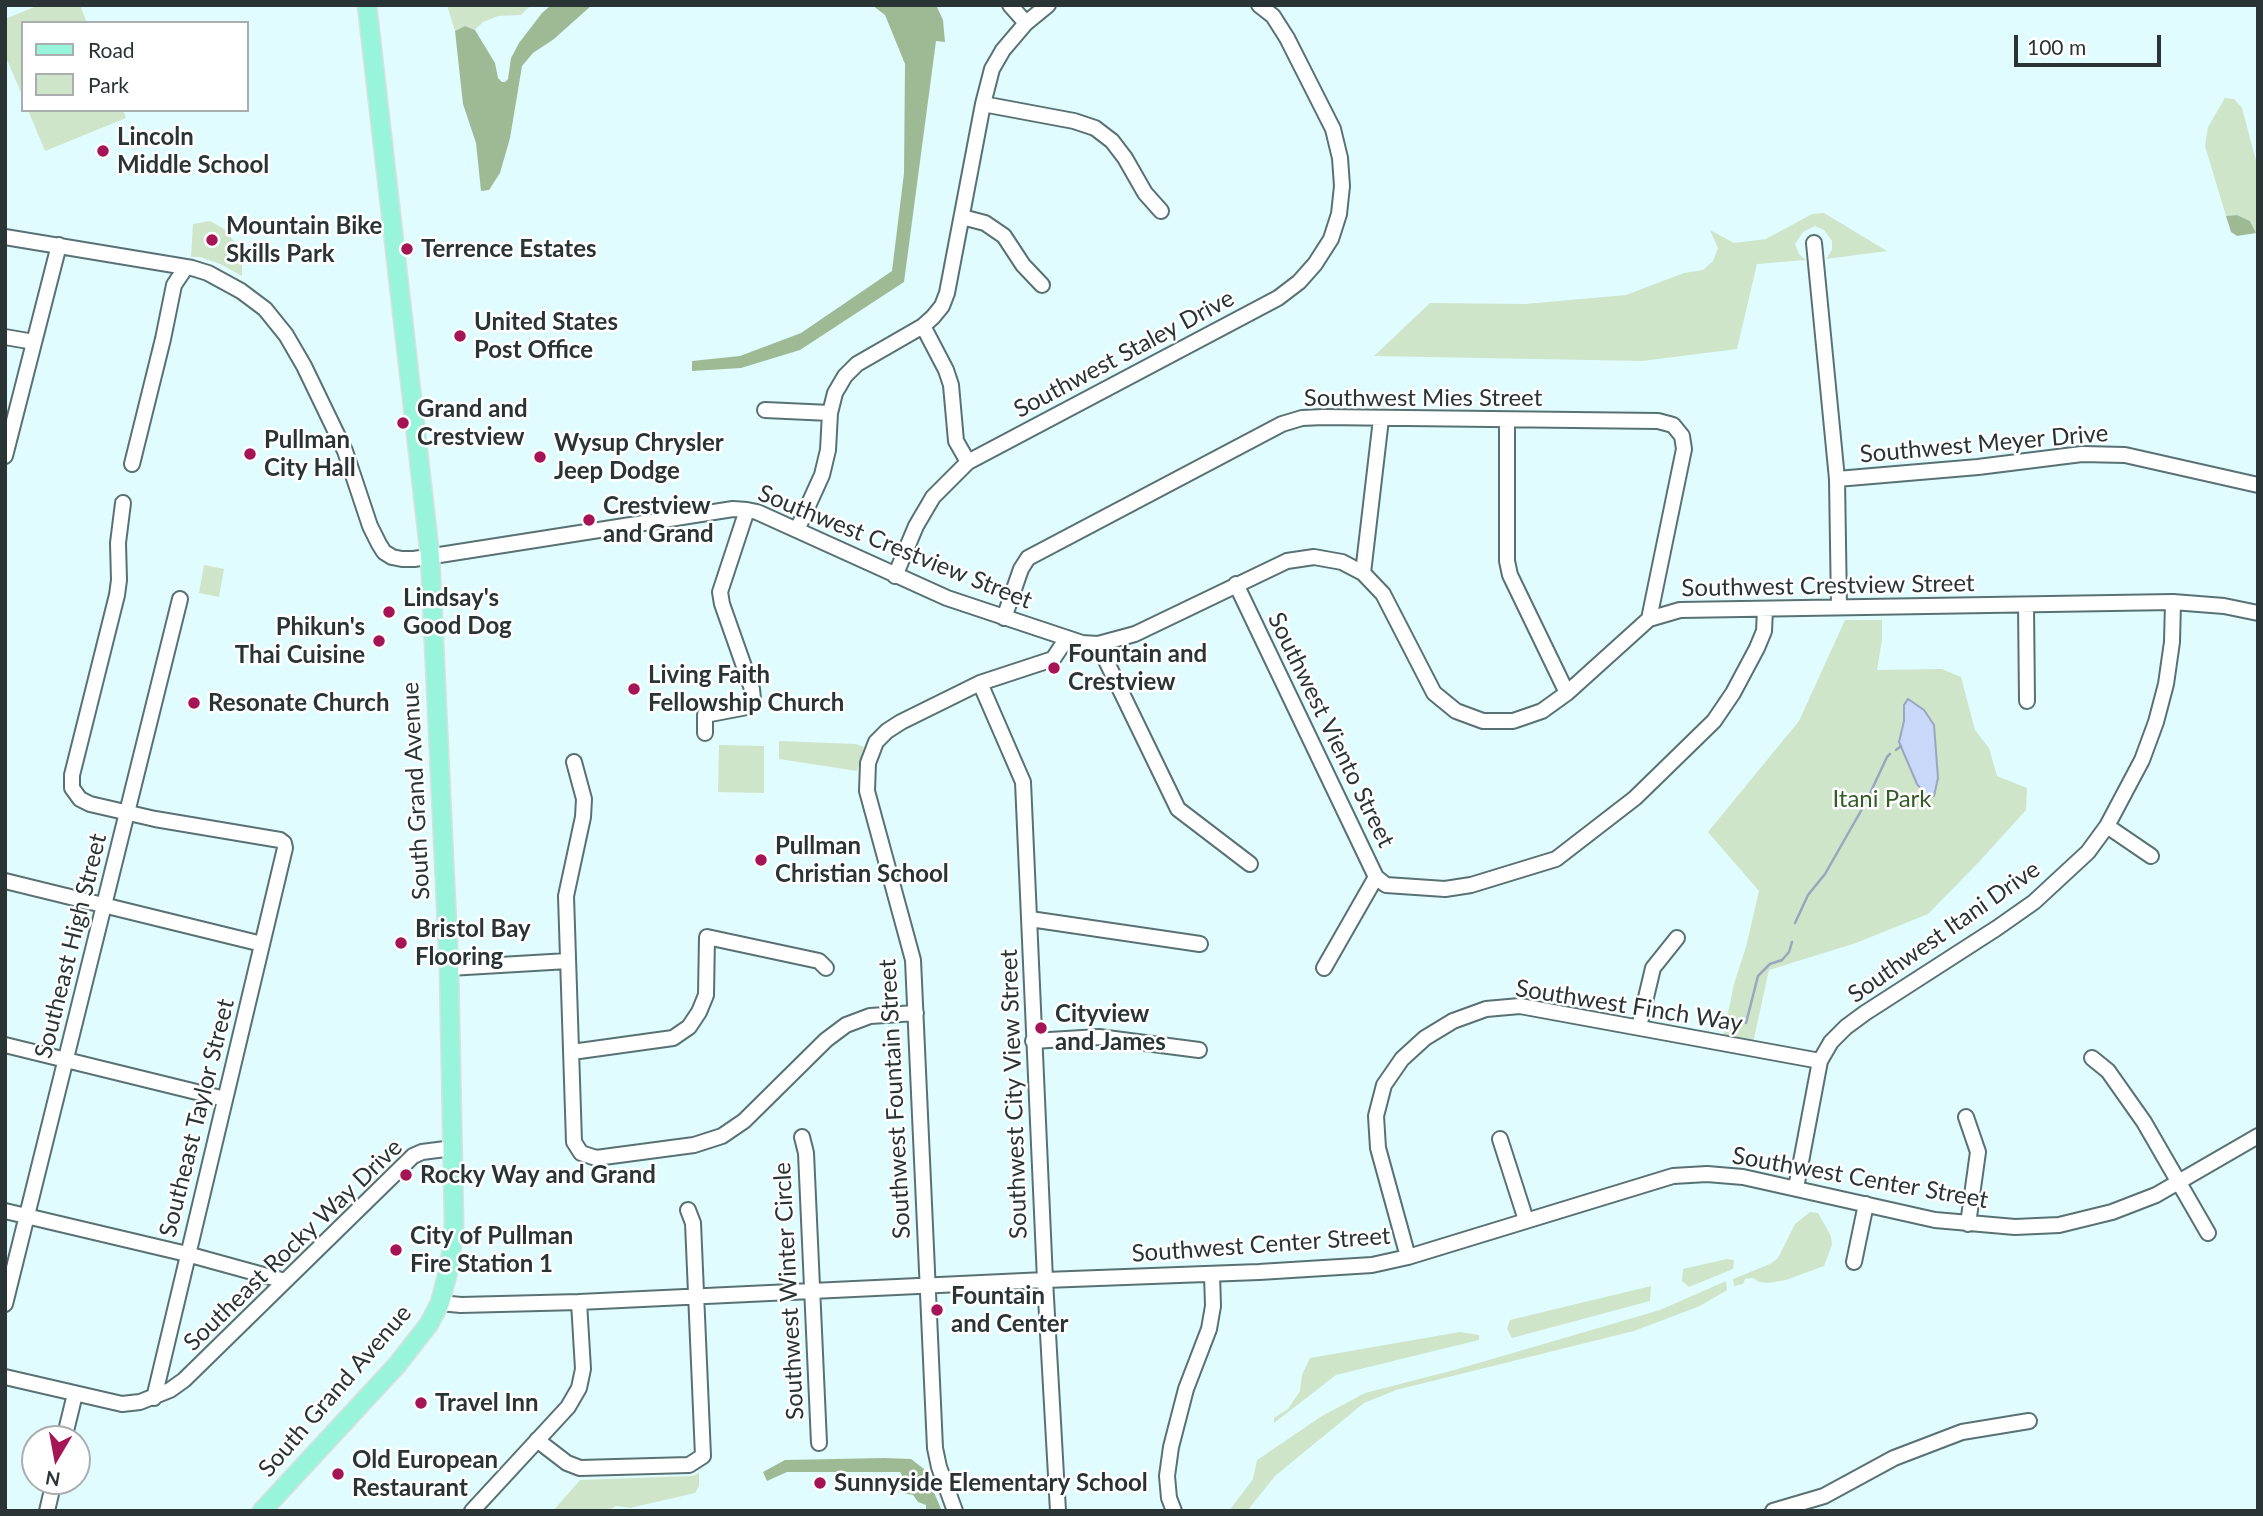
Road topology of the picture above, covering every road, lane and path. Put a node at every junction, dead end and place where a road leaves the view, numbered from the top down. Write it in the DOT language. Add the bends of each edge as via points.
graph roads {
  1 [pos="367,5"];
  2 [pos="1010,5"];
  3 [pos="1048,5"];
  4 [pos="1259,5"];
  5 [pos="1027,23"];
  6 [pos="983,104"];
  7 [pos="1161,211"];
  8 [pos="962,217"];
  9 [pos="5,237"];
  10 [pos="1814,243"];
  11 [pos="59,245"];
  12 [pos="186,267"];
  13 [pos="1042,285"];
  14 [pos="923,326"];
  15 [pos="5,337"];
  16 [pos="34,342"];
  17 [pos="765,410"];
  18 [pos="830,413"];
  19 [pos="1381,419"];
  20 [pos="1507,421"];
  21 [pos="7,440"];
  22 [pos="5,456"];
  23 [pos="968,462"];
  24 [pos="132,464"];
  25 [pos="1837,479"];
  26 [pos="2258,485"];
  27 [pos="123,503"];
  28 [pos="747,510"];
  29 [pos="797,530"];
  30 [pos="430,556"];
  31 [pos="1363,573"];
  32 [pos="895,576"];
  33 [pos="1236,584"];
  34 [pos="180,599"];
  35 [pos="2173,603"];
  36 [pos="2026,605"];
  37 [pos="1839,607"];
  38 [pos="1765,610"];
  39 [pos="2258,613"];
  40 [pos="1004,618"];
  41 [pos="1649,619"];
  42 [pos="1067,638"];
  43 [pos="1098,644"];
  44 [pos="980,683"];
  45 [pos="1567,693"];
  46 [pos="2027,701"];
  47 [pos="705,733"];
  48 [pos="574,762"];
  49 [pos="127,813"];
  50 [pos="2107,826"];
  51 [pos="2151,856"];
  52 [pos="1250,864"];
  53 [pos="1376,877"];
  54 [pos="5,881"];
  55 [pos="103,904"];
  56 [pos="1030,919"];
  57 [pos="1677,938"];
  58 [pos="262,944"];
  59 [pos="1200,944"];
  60 [pos="568,961"];
  61 [pos="449,968"];
  62 [pos="826,968"];
  63 [pos="1324,968"];
  64 [pos="916,1013"];
  65 [pos="1639,1027"];
  66 [pos="1033,1041"];
  67 [pos="5,1045"];
  68 [pos="1199,1050"];
  69 [pos="572,1052"];
  70 [pos="2092,1058"];
  71 [pos="66,1060"];
  72 [pos="1820,1061"];
  73 [pos="225,1099"];
  74 [pos="1966,1117"];
  75 [pos="2258,1136"];
  76 [pos="802,1137"];
  77 [pos="1500,1139"];
  78 [pos="453,1148"];
  79 [pos="2179,1182"];
  80 [pos="1796,1188"];
  81 [pos="1866,1204"];
  82 [pos="688,1210"];
  83 [pos="5,1211"];
  84 [pos="27,1216"];
  85 [pos="1526,1220"];
  86 [pos="1968,1224"];
  87 [pos="2208,1233"];
  88 [pos="187,1254"];
  89 [pos="1408,1257"];
  90 [pos="1854,1262"];
  91 [pos="1212,1273"];
  92 [pos="1045,1280"];
  93 [pos="285,1281"];
  94 [pos="928,1286"];
  95 [pos="811,1292"];
  96 [pos="696,1296"];
  97 [pos="579,1302"];
  98 [pos="440,1303"];
  99 [pos="5,1304"];
  100 [pos="5,1377"];
  101 [pos="75,1394"];
  102 [pos="154,1398"];
  103 [pos="2029,1421"];
  104 [pos="67,1425"];
  105 [pos="537,1440"];
  106 [pos="819,1443"];
  107 [pos="262,1511"];
  108 [pos="472,1511"];
  109 [pos="955,1511"];
  110 [pos="1058,1511"];
  111 [pos="1174,1511"];
  112 [pos="1773,1511"];
  1 -- 30 [label="main road, South Grand Avenue"];
  2 -- 5 [label="street"];
  3 -- 5 [label="street"];
  4 -- 23 [label="street, Southwest Staley Drive" via="1273,16 1287,38 1333,129 1342,186 1331,239 1299,282 1278,298"];
  5 -- 6 [label="street" via="992,69"];
  6 -- 7 [label="street" via="1094,128 1112,141"];
  6 -- 8 [label="street"];
  8 -- 13 [label="street" via="985,223 1004,236"];
  8 -- 14 [label="street" via="947,293"];
  9 -- 11 [label="street"];
  10 -- 25 [label="street"];
  11 -- 12 [label="street"];
  11 -- 16 [label="street"];
  12 -- 24 [label="street" via="174,285"];
  12 -- 30 [label="street, Southwest Crestview Street" via="241,290 265,309 304,366 345,451 370,526 384,552 414,559"];
  14 -- 18 [label="street" via="857,364 835,393"];
  14 -- 23 [label="street" via="951,385 956,441"];
  15 -- 16 [label="street"];
  16 -- 21 [label="street"];
  17 -- 18 [label="street"];
  18 -- 29 [label="street" via="822,475"];
  19 -- 20 [label="street, Southwest Mies Street"];
  19 -- 31 [label="street"];
  19 -- 40 [label="street, Southwest Mies Street" via="1302,418 1282,424 1136,500 1028,558"];
  20 -- 41 [label="street, Southwest Mies Street" via="1658,421 1673,425 1682,436 1684,449"];
  20 -- 45 [label="street" via="1510,575"];
  21 -- 22 [label="street"];
  23 -- 32 [label="street, Southwest Staley Drive" via="933,497"];
  25 -- 26 [label="street, Southwest Meyer Drive" via="2082,454 2125,455"];
  25 -- 37 [label="street"];
  27 -- 49 [label="street" via="117,595 72,788 90,804"];
  28 -- 29 [label="street, Southwest Crestview Street"];
  28 -- 30 [label="street, Southwest Crestview Street"];
  28 -- 47 [label="street" via="720,592 753,699 747,706 706,715"];
  29 -- 32 [label="street, Southwest Crestview Street"];
  30 -- 61 [label="main road, South Grand Avenue"];
  31 -- 33 [label="street, Southwest Crestview Street" via="1342,562 1314,557 1287,561"];
  31 -- 45 [label="street, Southwest Crestview Street" via="1383,594 1434,693 1456,711 1483,721 1513,721 1542,711"];
  32 -- 40 [label="street, Southwest Crestview Street"];
  33 -- 43 [label="street, Southwest Crestview Street" via="1135,634"];
  33 -- 53 [label="street, Southwest Viento Street"];
  34 -- 49 [label="street, Southeast High Street"];
  35 -- 36 [label="street, Southwest Crestview Street"];
  35 -- 39 [label="street, Southwest Crestview Street"];
  35 -- 50 [label="street, Southwest Itani Drive" via="2172,642 2156,722 2142,760"];
  36 -- 37 [label="street, Southwest Crestview Street"];
  36 -- 46 [label="street"];
  37 -- 38 [label="street, Southwest Crestview Street"];
  38 -- 41 [label="street, Southwest Crestview Street" via="1680,610"];
  38 -- 53 [label="street" via="1757,648 1714,721 1635,798 1556,859 1446,889 1386,885"];
  40 -- 42 [label="street, Southwest Crestview Street"];
  41 -- 45 [label="street, Southwest Crestview Street"];
  42 -- 43 [label="street, Southwest Crestview Street"];
  42 -- 44 [label="street, Southwest Fountain Street" via="1053,659"];
  43 -- 52 [label="street" via="1178,809"];
  44 -- 56 [label="street, Southwest City View Street" via="1023,782"];
  44 -- 64 [label="street, Southwest Fountain Street" via="887,731 868,762 867,791 913,960"];
  48 -- 60 [label="street" via="584,799 566,896"];
  49 -- 55 [label="street, Southeast High Street"];
  49 -- 58 [label="street, Southeast Taylor Street" via="284,843"];
  50 -- 51 [label="street"];
  50 -- 72 [label="street, Southwest Itani Drive" via="2088,852 2034,902 1846,1027"];
  53 -- 63 [label="street, Southwest Viento Street"];
  54 -- 55 [label="street"];
  55 -- 58 [label="street"];
  55 -- 71 [label="street, Southeast High Street"];
  56 -- 59 [label="street"];
  56 -- 66 [label="street, Southwest City View Street"];
  57 -- 65 [label="street" via="1653,968"];
  58 -- 73 [label="street, Southeast Taylor Street"];
  60 -- 61 [label="street"];
  60 -- 69 [label="street"];
  61 -- 78 [label="main road, South Grand Avenue"];
  62 -- 69 [label="street" via="820,961 707,937 706,995 690,1027 673,1038"];
  64 -- 69 [label="street" via="870,1016 846,1025 722,1136 694,1145 596,1158 581,1153 574,1142"];
  64 -- 94 [label="street, Southwest Fountain Street"];
  65 -- 72 [label="street, Southwest Finch Way"];
  65 -- 89 [label="street, Southwest Finch Way" via="1520,1006 1486,1009 1452,1021 1402,1059 1384,1085 1376,1115 1378,1148"];
  66 -- 68 [label="street" via="1099,1037"];
  66 -- 92 [label="street, Southwest City View Street"];
  67 -- 71 [label="street"];
  70 -- 79 [label="street" via="2108,1071 2144,1122"];
  71 -- 73 [label="street"];
  71 -- 84 [label="street, Southeast High Street"];
  72 -- 80 [label="street, Southwest Itani Drive"];
  73 -- 88 [label="street, Southeast Taylor Street"];
  74 -- 86 [label="street" via="1978,1152"];
  75 -- 79 [label="street, Southwest Center Street"];
  76 -- 95 [label="street, Southwest Winter Circle"];
  77 -- 85 [label="street"];
  78 -- 93 [label="street, Southeast Rocky Way Drive" via="413,1156"];
  78 -- 98 [label="main road, South Grand Avenue" via="454,1224"];
  79 -- 86 [label="street, Southwest Center Street" via="2112,1212 2059,1225"];
  79 -- 87 [label="street"];
  80 -- 81 [label="street, Southwest Center Street"];
  80 -- 85 [label="street, Southwest Center Street" via="1743,1177 1673,1176"];
  81 -- 86 [label="street, Southwest Center Street"];
  81 -- 90 [label="street"];
  82 -- 96 [label="street" via="693,1223"];
  83 -- 84 [label="street"];
  84 -- 88 [label="street"];
  84 -- 99 [label="street, Southeast High Street"];
  85 -- 89 [label="street, Southwest Center Street"];
  88 -- 93 [label="street"];
  88 -- 102 [label="street, Southeast Taylor Street"];
  89 -- 91 [label="street, Southwest Center Street" via="1373,1265"];
  91 -- 92 [label="street, Southwest Center Street"];
  91 -- 111 [label="street" via="1209,1329 1186,1389 1171,1447 1167,1476"];
  92 -- 94 [label="street, Southwest Center Street"];
  92 -- 110 [label="street, Southwest City View Street"];
  93 -- 102 [label="street, Southeast Rocky Way Drive" via="184,1380"];
  94 -- 95 [label="street, Southwest Center Street"];
  94 -- 109 [label="street, Southwest Fountain Street" via="935,1448"];
  95 -- 96 [label="street, Southwest Center Street"];
  95 -- 106 [label="street, Southwest Winter Circle"];
  96 -- 97 [label="street, Southwest Center Street"];
  96 -- 105 [label="street" via="703,1456 689,1465 580,1468"];
  97 -- 98 [label="street, Southwest Center Street"];
  97 -- 105 [label="street" via="583,1369 579,1388"];
  98 -- 107 [label="main road, South Grand Avenue" via="397,1365"];
  100 -- 101 [label="street, Southeast Rocky Way Drive"];
  101 -- 102 [label="street, Southeast Rocky Way Drive" via="122,1405"];
  101 -- 104 [label="street"];
  103 -- 112 [label="street" via="1962,1432 1894,1458 1824,1496"];
  105 -- 108 [label="street"];
}
